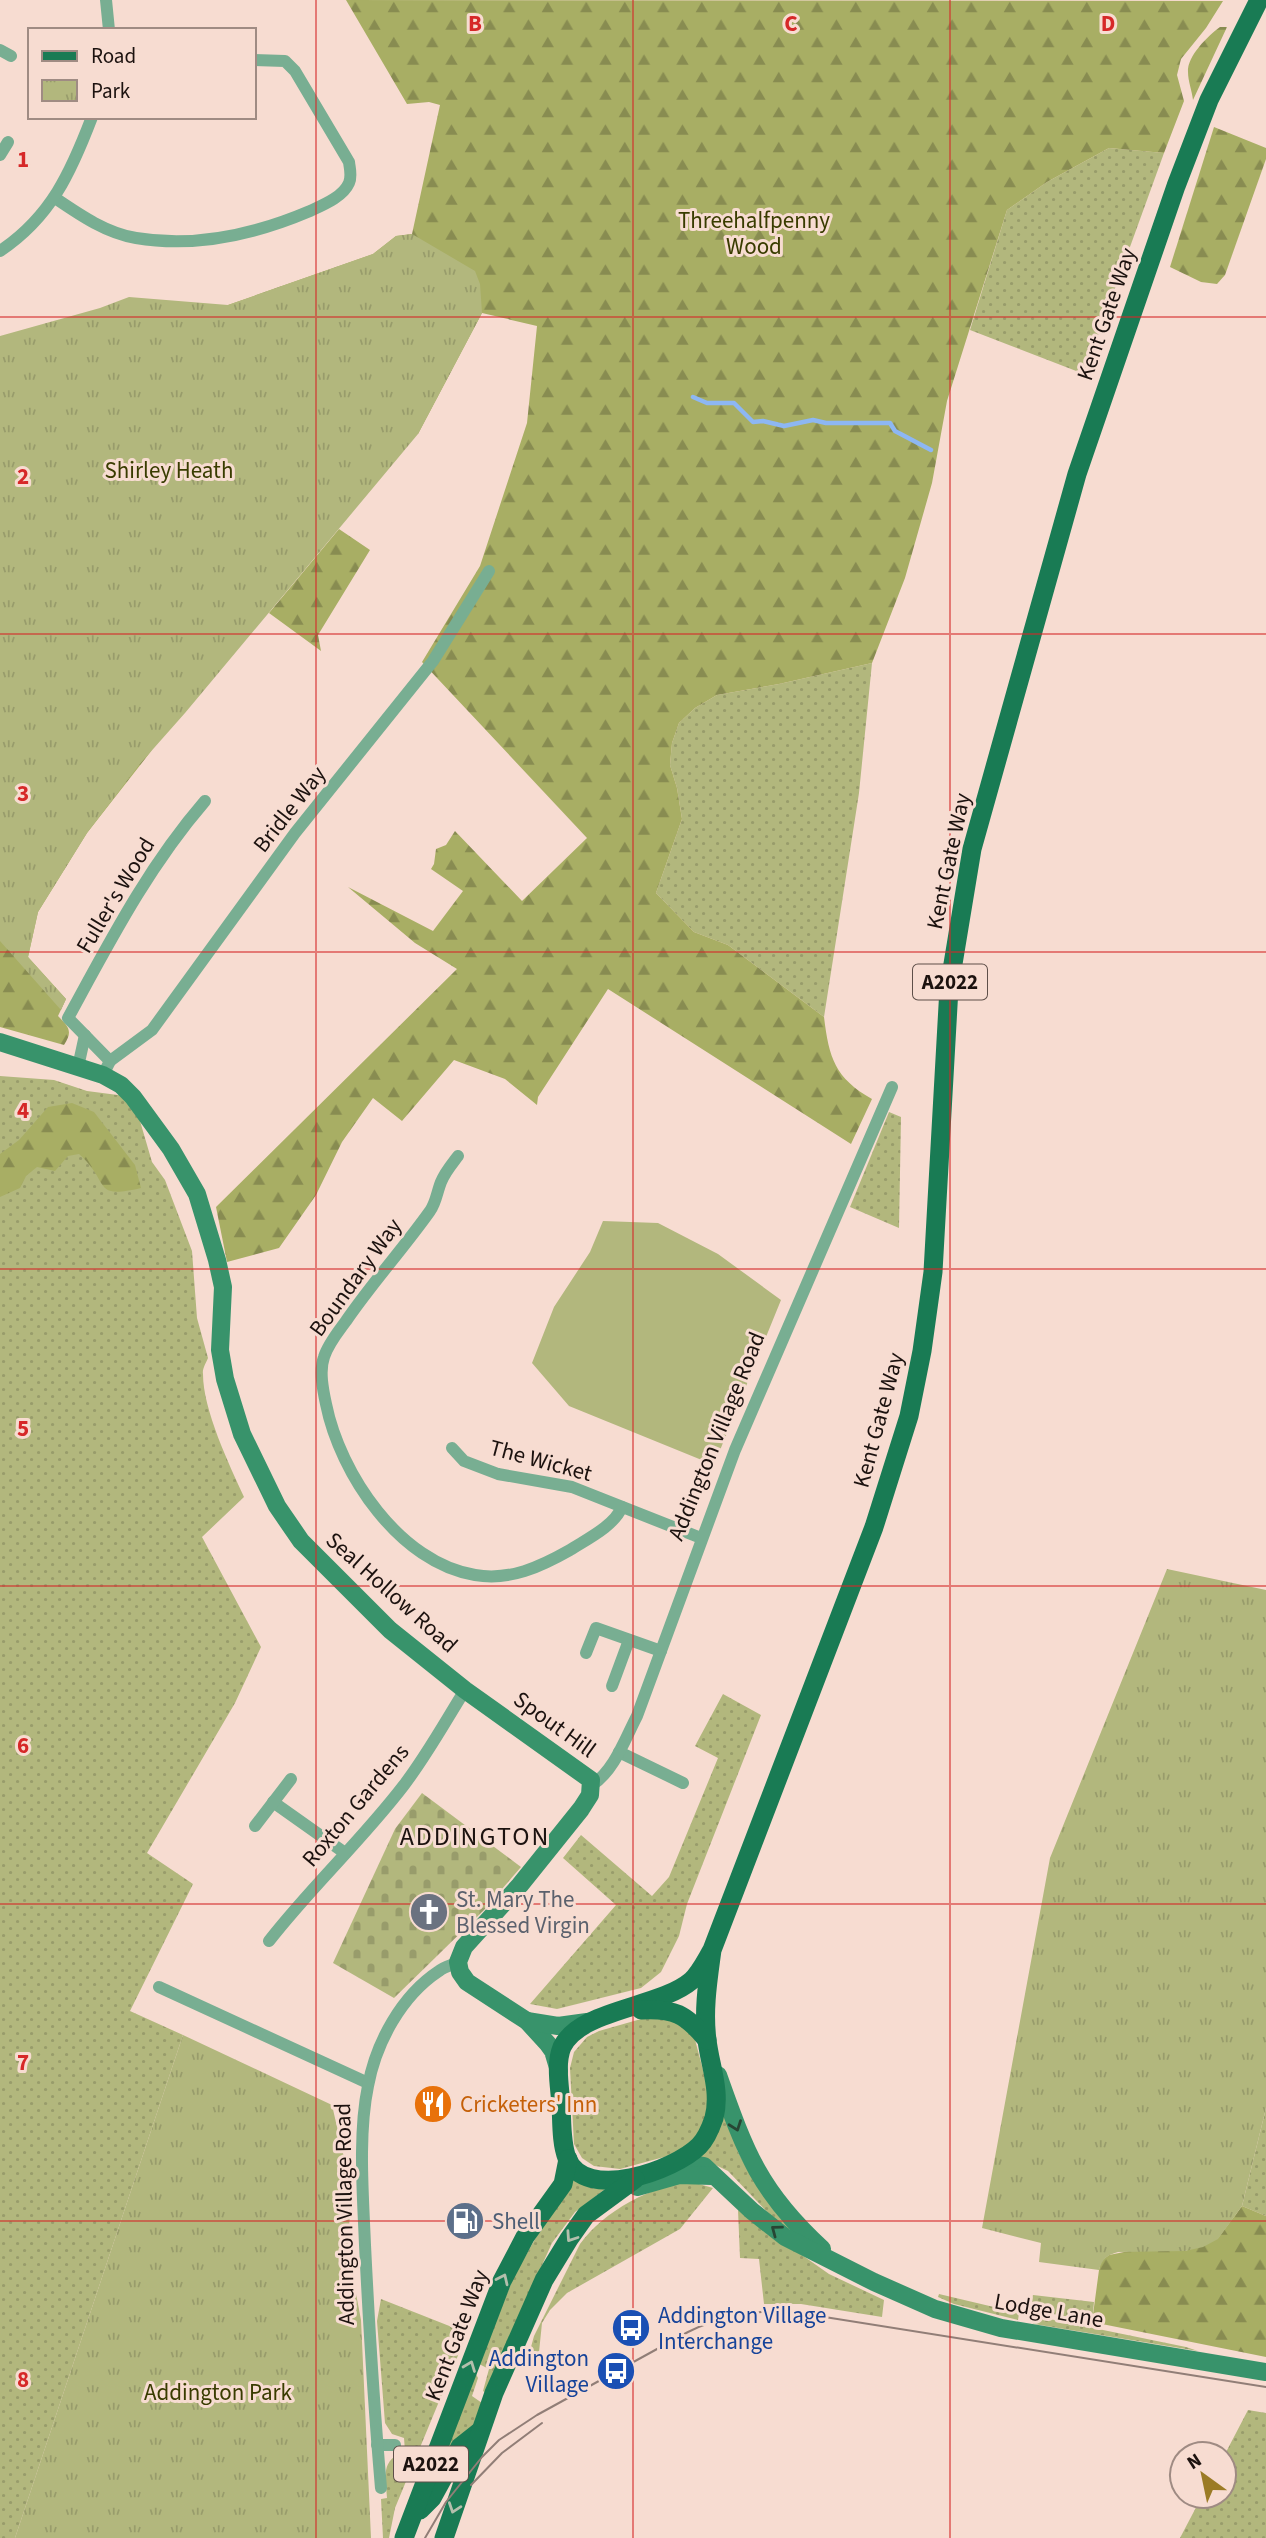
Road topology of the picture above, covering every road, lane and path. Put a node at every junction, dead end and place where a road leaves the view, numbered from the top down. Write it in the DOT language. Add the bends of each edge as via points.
graph roads {
  1 [pos="106,0"];
  2 [pos="1259,0"];
  3 [pos="109,28"];
  4 [pos="256,60"];
  5 [pos="91,119"];
  6 [pos="8,142"];
  7 [pos="0,155"];
  8 [pos="55,198"];
  9 [pos="0,251"];
  10 [pos="489,570"];
  11 [pos="205,801"];
  12 [pos="85,1035"];
  13 [pos="1,1043"];
  14 [pos="78,1067"];
  15 [pos="107,1068"];
  16 [pos="892,1087"];
  17 [pos="458,1156"];
  18 [pos="452,1448"];
  19 [pos="622,1507"];
  20 [pos="701,1538"];
  21 [pos="629,1640"];
  22 [pos="661,1651"];
  23 [pos="586,1653"];
  24 [pos="612,1686"];
  25 [pos="465,1690"];
  26 [pos="619,1752"];
  27 [pos="290,1779"];
  28 [pos="683,1783"];
  29 [pos="592,1785"];
  30 [pos="273,1802"];
  31 [pos="582,1809"];
  32 [pos="255,1826"];
  33 [pos="345,1853"];
  34 [pos="269,1941"];
  35 [pos="712,1950"];
  36 [pos="458,1962"];
  37 [pos="159,1987"];
  38 [pos="626,2011"];
  39 [pos="527,2021"];
  40 [pos="587,2022"];
  41 [pos="707,2040"];
  42 [pos="713,2062"];
  43 [pos="559,2071"];
  44 [pos="368,2083"];
  45 [pos="568,2159"];
  46 [pos="661,2169"];
  47 [pos="638,2177"];
  48 [pos="716,2177"];
  49 [pos="607,2200"];
  50 [pos="834,2260"];
  51 [pos="1266,2372"];
  52 [pos="479,2432"];
  53 [pos="377,2445"];
  54 [pos="395,2445"];
  55 [pos="381,2488"];
  56 [pos="407,2530"];
  57 [pos="444,2538"];
  1 -- 3 [label="street"];
  2 -- 35 [label="main road, Kent Gate Way / A2022" via="1176,186 1076,474 972,849 949,988 933,1272 909,1416 874,1527"];
  4 -- 8 [label="street" via="285,61 295,71 349,162 351,176 339,195 305,213 245,234 175,241 135,238 107,229"];
  5 -- 8 [label="street"];
  6 -- 7 [label="street"];
  8 -- 9 [label="street"];
  10 -- 15 [label="street, Bridle Way" via="433,661 295,833 152,1030"];
  11 -- 12 [label="street, Fuller's Wood" via="131,901 68,1018"];
  12 -- 14 [label="street"];
  12 -- 15 [label="street"];
  13 -- 14 [label="street, Seal Hollow Road"];
  14 -- 15 [label="street, Seal Hollow Road"];
  15 -- 25 [label="street, Seal Hollow Road" via="134,1097 197,1194 223,1287 220,1350 225,1379 242,1434 277,1506 301,1541 362,1605"];
  16 -- 20 [label="street, Addington Village Road" via="892,1105 793,1310"];
  17 -- 19 [label="street, Boundary Way" via="441,1181 431,1209 359,1302 323,1358 322,1386 342,1455 389,1525 437,1562 475,1575 513,1575 546,1563 607,1525"];
  18 -- 19 [label="street, The Wicket" via="464,1461 498,1474 572,1487"];
  19 -- 20 [label="street, The Wicket"];
  20 -- 22 [label="street, Addington Village Road"];
  21 -- 22 [label="street"];
  21 -- 23 [label="street" via="596,1628"];
  21 -- 24 [label="street"];
  22 -- 26 [label="street, Addington Village Road"];
  25 -- 29 [label="street, Spout Hill" via="586,1775"];
  25 -- 33 [label="street, Roxton Gardens" via="432,1747"];
  26 -- 28 [label="street"];
  26 -- 29 [label="street, Addington Village Road"];
  27 -- 30 [label="street"];
  29 -- 31 [label="street, Spout Hill"];
  30 -- 32 [label="street"];
  30 -- 33 [label="street"];
  31 -- 36 [label="street, Addington Village Road" via="464,1947"];
  33 -- 34 [label="street, Roxton Gardens"];
  35 -- 38 [label="main road" via="694,1979"];
  35 -- 41 [label="main road" via="705,1997"];
  36 -- 39 [label="street" via="467,1982"];
  36 -- 44 [label="street, Addington Village Road" via="440,1970 401,2007"];
  37 -- 44 [label="street"];
  38 -- 40 [label="main road"];
  38 -- 41 [label="main road" via="664,2009 680,2014"];
  39 -- 40 [label="street" via="558,2026"];
  39 -- 43 [label="street" via="553,2051"];
  40 -- 43 [label="main road" via="562,2048"];
  41 -- 42 [label="main road"];
  42 -- 46 [label="main road" via="717,2099 708,2133 690,2153"];
  42 -- 50 [label="street, Lodge Lane, one-way" via="756,2172 791,2220"];
  43 -- 45 [label="main road"];
  44 -- 53 [label="street, Addington Village Road" via="363,2187"];
  45 -- 47 [label="main road" via="589,2178"];
  56 -- 45 [label="main road, Kent Gate Way / A2022, one-way" via="502,2281 525,2237 563,2184"];
  46 -- 47 [label="main road"];
  46 -- 48 [label="street, Lodge Lane" via="687,2163 704,2166"];
  47 -- 49 [label="main road, A2022"];
  48 -- 49 [label="street" via="680,2175"];
  50 -- 48 [label="street, Lodge Lane, one-way" via="776,2231"];
  49 -- 52 [label="main road, A2022, one-way" via="586,2215 544,2280"];
  50 -- 51 [label="street, Lodge Lane" via="915,2301 983,2323"];
  52 -- 56 [label="main road" via="460,2447 432,2498"];
  52 -- 57 [label="main road, A2022, one-way"];
  53 -- 54 [label="street"];
  53 -- 55 [label="street, Addington Village Road"];
}
